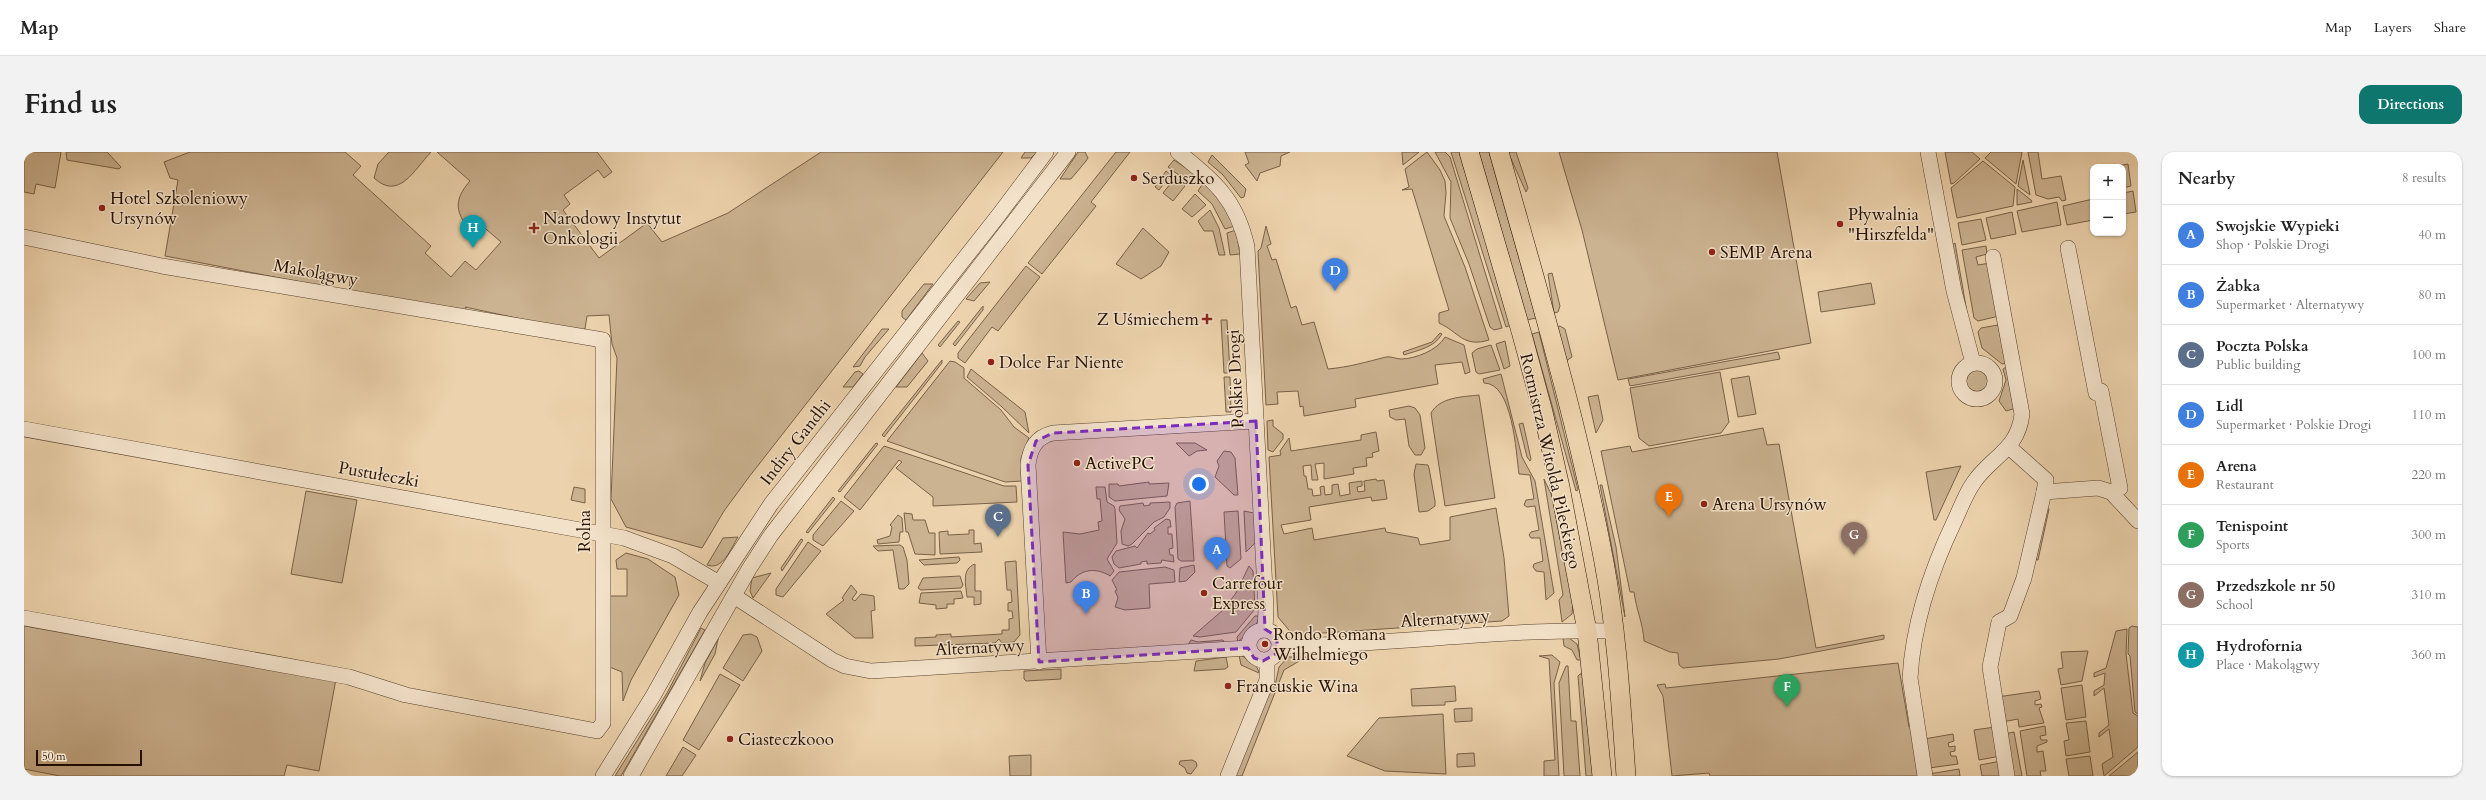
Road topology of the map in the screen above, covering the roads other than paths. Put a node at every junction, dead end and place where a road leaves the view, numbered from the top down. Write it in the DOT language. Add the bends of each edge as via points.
graph roads {
  1 [pos="1046,152"];
  2 [pos="1068,152"];
  3 [pos="1178,152"];
  4 [pos="1469,152"];
  5 [pos="1500,152"];
  6 [pos="1928,152"];
  7 [pos="24,237"];
  8 [pos="2068,248"];
  9 [pos="1992,257"];
  10 [pos="603,340"];
  11 [pos="1973,363"];
  12 [pos="1256,422"];
  13 [pos="24,429"];
  14 [pos="2009,447"];
  15 [pos="2044,492"];
  16 [pos="2111,492"];
  17 [pos="2138,521"];
  18 [pos="603,534"];
  19 [pos="719,583"];
  20 [pos="734,596"];
  21 [pos="24,618"];
  22 [pos="1265,630"];
  23 [pos="1587,631"];
  24 [pos="1613,632"];
  25 [pos="1279,646"];
  26 [pos="1248,648"];
  27 [pos="1267,661"];
  28 [pos="1039,662"];
  29 [pos="603,776"];
  30 [pos="631,776"];
  31 [pos="1228,776"];
  32 [pos="1602,776"];
  33 [pos="1626,776"];
  34 [pos="1925,776"];
  35 [pos="2007,776"];
  1 -- 19 [label="street, Indiry Gandhi" via="771,504"];
  2 -- 20 [label="street" via="800,496 771,535"];
  3 -- 12 [label="street, Polskie Drogi" via="1210,177 1225,193 1243,228 1247,247"];
  4 -- 23 [label="main road, Rotmistrza Witolda Pileckiego" via="1543,412 1575,559"];
  5 -- 24 [label="main road, Rotmistrza Witolda Pileckiego" via="1583,461 1604,563"];
  6 -- 11 [label="street" via="1954,291"];
  7 -- 10 [label="street, Makolągwy" via="162,266"];
  8 -- 16 [label="street" via="2096,393 2101,391 2120,488"];
  9 -- 14 [label="street" via="2022,414 2021,426"];
  10 -- 18 [label="street, Rolna"];
  12 -- 22 [label="street, Polskie Drogi"];
  12 -- 28 [label="street" via="1053,433 1036,441 1029,455 1028,465"];
  13 -- 18 [label="street, Pustułeczki"];
  14 -- 15 [label="street" via="2046,480"];
  14 -- 34 [label="street" via="1984,470 1968,491 1936,559 1926,592 1910,678"];
  15 -- 16 [label="street" via="2098,488"];
  15 -- 35 [label="street" via="2024,578 2010,616 1999,622 1990,667"];
  16 -- 17 [label="street"];
  18 -- 19 [label="street, Pustułeczki" via="631,540 673,556"];
  18 -- 21 [label="street, Rolna" via="603,723 597,730 406,695 349,677"];
  19 -- 29 [label="street, Indiry Gandhi"];
  20 -- 28 [label="street, Alternatywy" via="832,660 856,669 871,671"];
  20 -- 30 [label="street"];
  22 -- 25 [label="street" via="1273,633"];
  22 -- 26 [label="street" via="1252,636"];
  23 -- 24 [label="street, Alternatywy"];
  23 -- 25 [label="street, Alternatywy" via="1544,631"];
  23 -- 32 [label="main road, Rotmistrza Witolda Pileckiego"];
  24 -- 33 [label="main road, Rotmistrza Witolda Pileckiego"];
  25 -- 27 [label="street" via="1277,653"];
  26 -- 27 [label="street" via="1254,658"];
  26 -- 28 [label="street, Alternatywy"];
  27 -- 31 [label="street" via="1267,680"];
}
